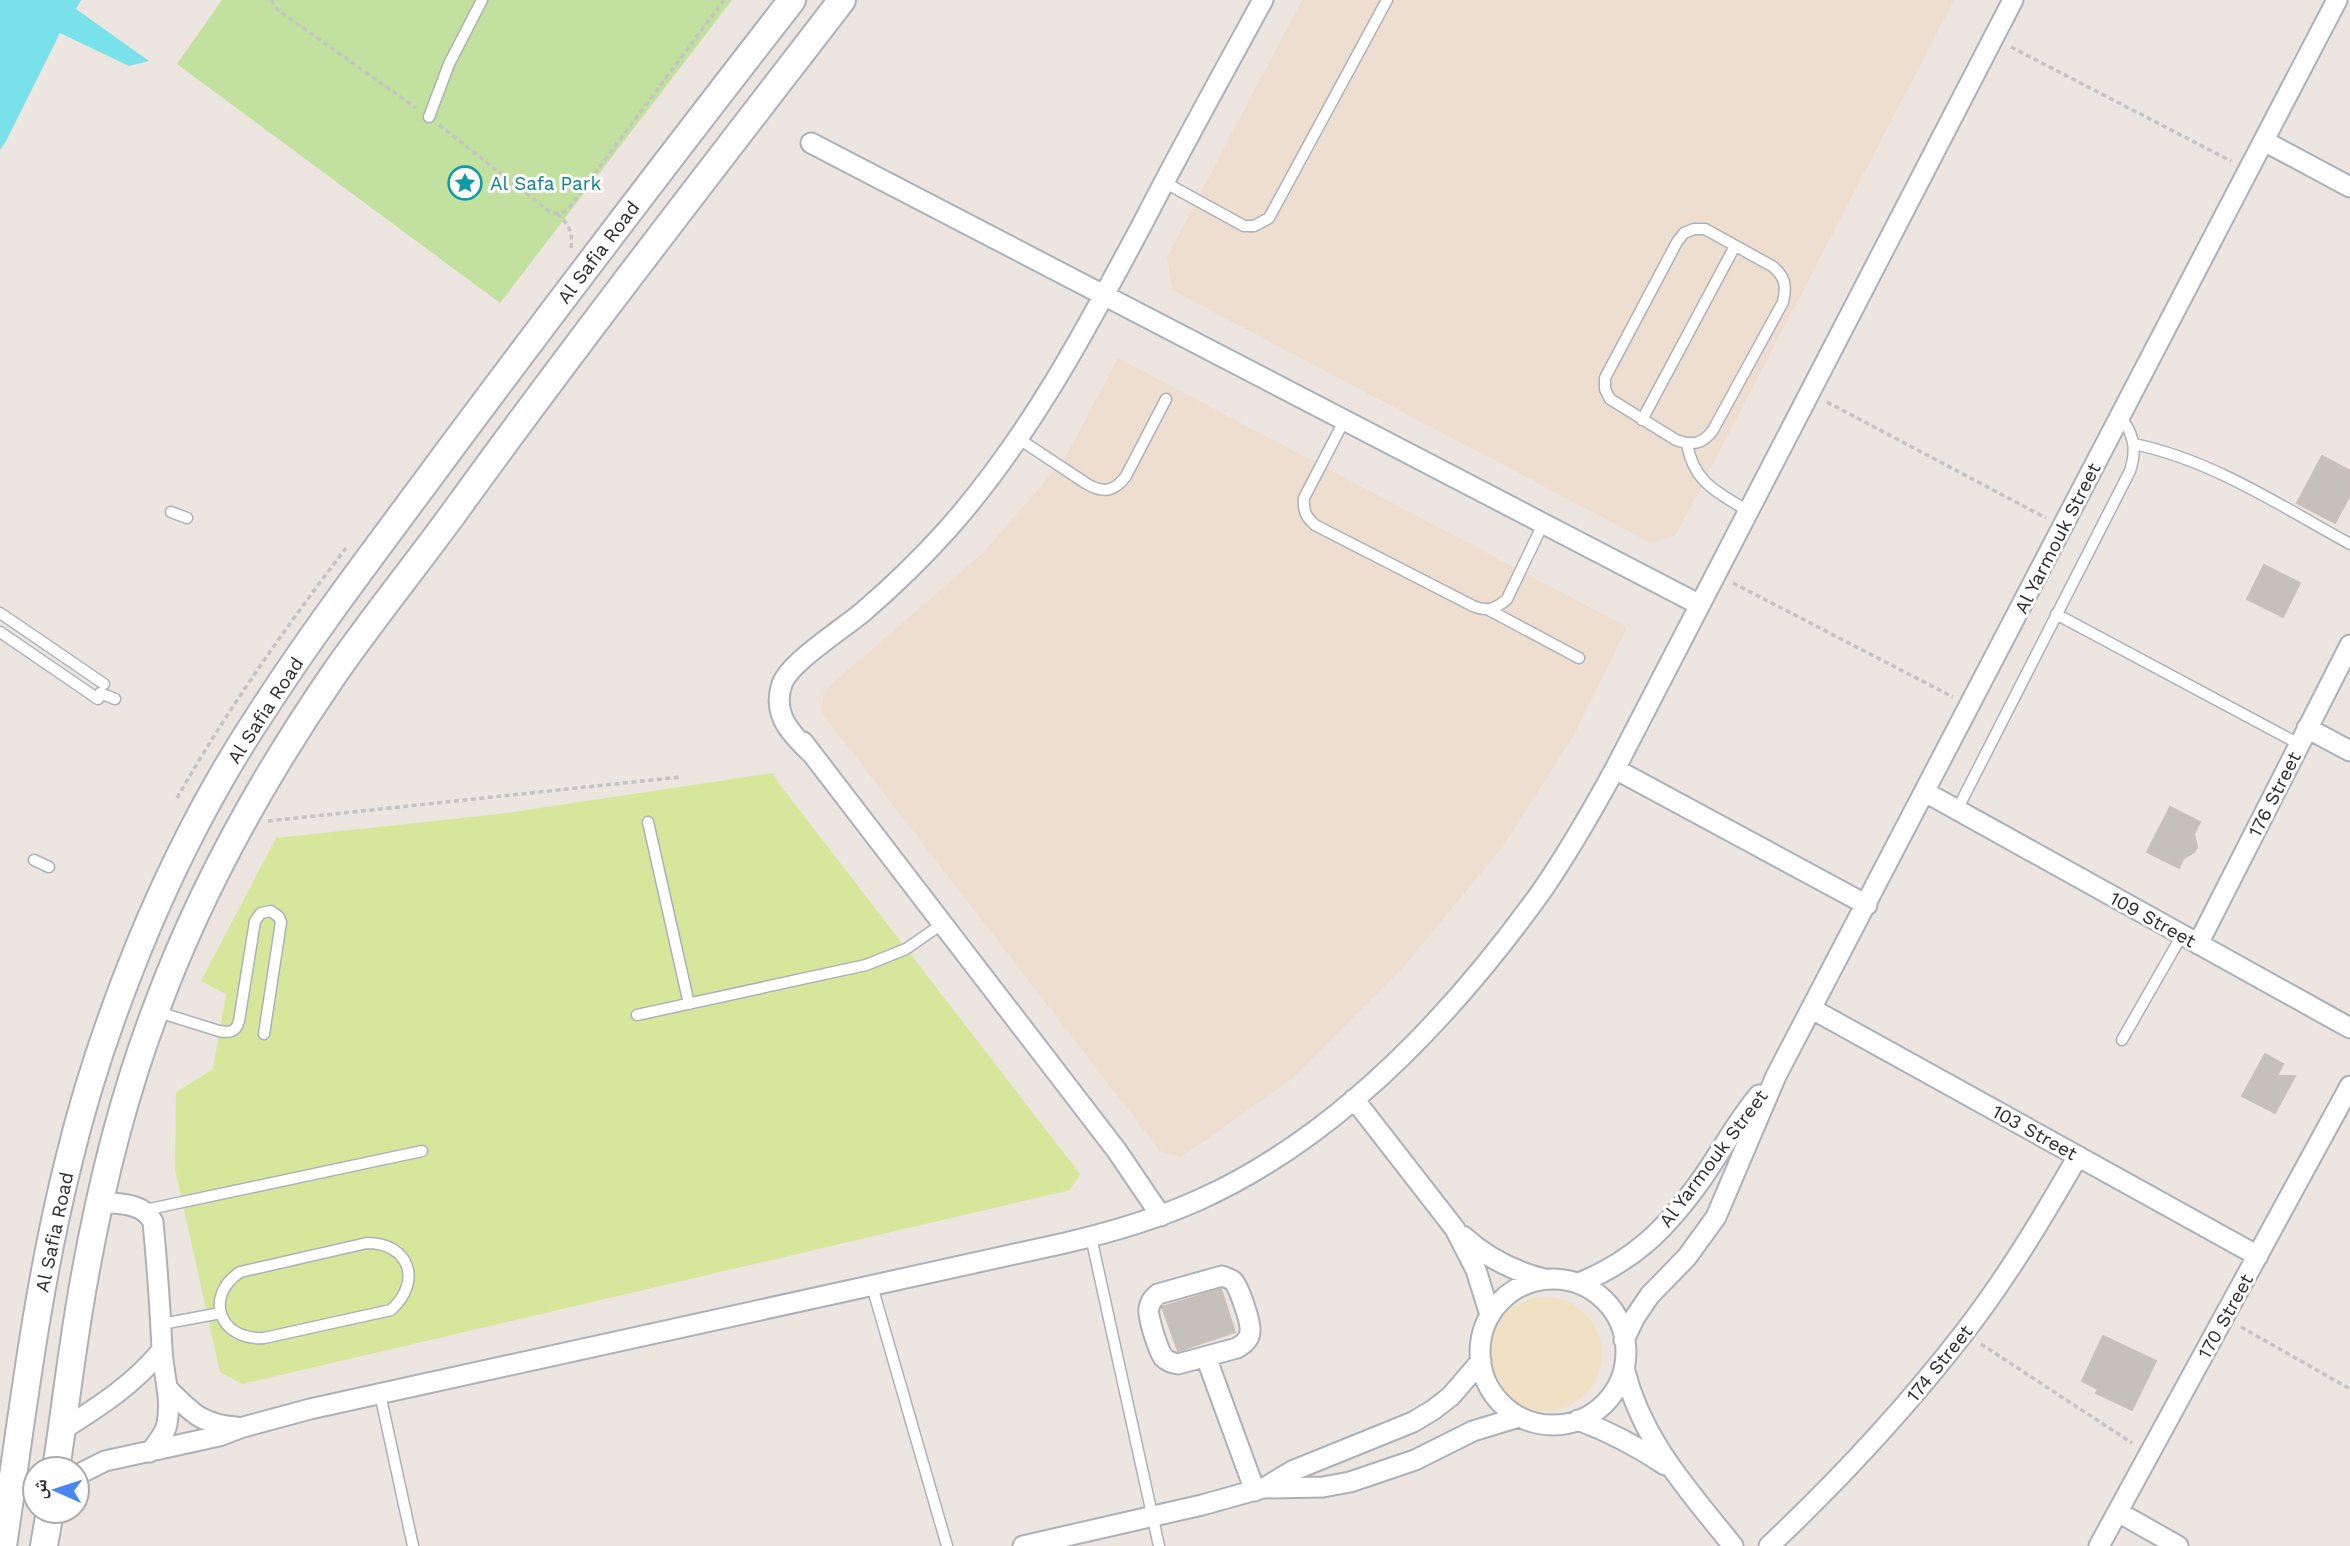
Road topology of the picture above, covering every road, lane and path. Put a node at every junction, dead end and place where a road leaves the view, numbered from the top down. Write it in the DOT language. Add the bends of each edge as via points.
graph roads {
  1 [pos="482,0"];
  2 [pos="724,0"];
  3 [pos="792,0"];
  4 [pos="842,0"];
  5 [pos="1263,0"];
  6 [pos="1387,0"];
  7 [pos="2013,0"];
  8 [pos="2337,0"];
  9 [pos="1994,38"];
  10 [pos="429,117"];
  11 [pos="2264,141"];
  12 [pos="811,143"];
  13 [pos="2249,170"];
  14 [pos="1164,182"];
  15 [pos="2350,187"];
  16 [pos="569,208"];
  17 [pos="1735,246"];
  18 [pos="1105,295"];
  19 [pos="1810,392"];
  20 [pos="1166,399"];
  21 [pos="2120,416"];
  22 [pos="1643,420"];
  23 [pos="1344,421"];
  24 [pos="1019,439"];
  25 [pos="1687,444"];
  26 [pos="2134,444"];
  27 [pos="1748,511"];
  28 [pos="171,512"];
  29 [pos="187,518"];
  30 [pos="1543,524"];
  31 [pos="2062,527"];
  32 [pos="2350,544"];
  33 [pos="1716,574"];
  34 [pos="1700,605"];
  35 [pos="1489,610"];
  36 [pos="0,612"];
  37 [pos="2056,614"];
  38 [pos="0,632"];
  39 [pos="2350,645"];
  40 [pos="1579,658"];
  41 [pos="101,692"];
  42 [pos="115,699"];
  43 [pos="1970,705"];
  44 [pos="2303,736"];
  45 [pos="2350,751"];
  46 [pos="1615,769"];
  47 [pos="680,777"];
  48 [pos="1925,792"];
  49 [pos="1957,810"];
  50 [pos="648,822"];
  51 [pos="242,824"];
  52 [pos="34,860"];
  53 [pos="49,867"];
  54 [pos="159,901"];
  55 [pos="1867,905"];
  56 [pos="194,915"];
  57 [pos="942,924"];
  58 [pos="2190,939"];
  59 [pos="689,1004"];
  60 [pos="1812,1009"];
  61 [pos="155,1011"];
  62 [pos="637,1015"];
  63 [pos="2350,1028"];
  64 [pos="264,1034"];
  65 [pos="2122,1040"];
  66 [pos="1776,1076"];
  67 [pos="2350,1086"];
  68 [pos="1354,1099"];
  69 [pos="422,1151"];
  70 [pos="2078,1156"];
  71 [pos="99,1202"];
  72 [pos="145,1210"];
  73 [pos="1161,1216"];
  74 [pos="1455,1229"];
  75 [pos="1091,1237"];
  76 [pos="2258,1256"];
  77 [pos="1545,1279"];
  78 [pos="1579,1283"];
  79 [pos="872,1286"];
  80 [pos="221,1313"];
  81 [pos="1490,1315"];
  82 [pos="2224,1318"];
  83 [pos="162,1324"];
  84 [pos="1964,1333"];
  85 [pos="1624,1340"];
  86 [pos="162,1350"];
  87 [pos="1206,1357"];
  88 [pos="1480,1361"];
  89 [pos="1624,1368"];
  90 [pos="2350,1389"];
  91 [pos="169,1390"];
  92 [pos="380,1395"];
  93 [pos="1519,1417"];
  94 [pos="1578,1420"];
  95 [pos="240,1428"];
  96 [pos="62,1430"];
  97 [pos="150,1452"];
  98 [pos="2150,1454"];
  99 [pos="58,1455"];
  100 [pos="91,1468"];
  101 [pos="1675,1472"];
  102 [pos="1259,1490"];
  103 [pos="2118,1512"];
  104 [pos="1153,1517"];
  105 [pos="48,1525"];
  106 [pos="3,1546"];
  107 [pos="44,1546"];
  108 [pos="413,1546"];
  109 [pos="947,1546"];
  110 [pos="1023,1546"];
  111 [pos="1159,1546"];
  112 [pos="1733,1546"];
  113 [pos="1769,1546"];
  114 [pos="2099,1546"];
  115 [pos="2178,1546"];
  1 -- 10 [label="lane" via="449,64"];
  2 -- 16 [label="path"];
  3 -- 54 [label="main road, Al Safia Road" via="553,311 299,656 221,779"];
  4 -- 51 [label="main road, Al Safia Road" via="581,339 336,671"];
  5 -- 14 [label="street"];
  6 -- 14 [label="lane" via="1269,218 1244,226"];
  7 -- 9 [label="street"];
  8 -- 11 [label="street, Al Yarmouk Street"];
  9 -- 13 [label="path"];
  9 -- 19 [label="street"];
  11 -- 13 [label="street, Al Yarmouk Street"];
  11 -- 15 [label="street"];
  12 -- 18 [label="street"];
  13 -- 21 [label="street, Al Yarmouk Street"];
  14 -- 18 [label="street"];
  17 -- 22 [label="lane"];
  17 -- 22 [label="lane" via="1705,229 1684,233 1609,368 1605,389 1610,399"];
  17 -- 25 [label="lane" via="1780,273 1786,292 1713,430 1707,438"];
  18 -- 23 [label="street"];
  18 -- 24 [label="street"];
  19 -- 27 [label="street"];
  19 -- 31 [label="path"];
  20 -- 24 [label="lane" via="1126,476 1109,491 1087,484"];
  21 -- 26 [label="lane" via="2130,428"];
  21 -- 31 [label="street, Al Yarmouk Street"];
  22 -- 25 [label="lane"];
  23 -- 30 [label="street"];
  23 -- 35 [label="lane" via="1304,498 1308,519 1461,600"];
  24 -- 57 [label="street" via="962,513 906,573 799,661 779,693 788,730 810,752"];
  25 -- 27 [label="lane" via="1701,479"];
  26 -- 32 [label="lane" via="2208,467"];
  26 -- 37 [label="lane" via="2130,471"];
  27 -- 33 [label="street"];
  28 -- 29 [label="lane"];
  30 -- 34 [label="street"];
  30 -- 35 [label="lane" via="1507,599"];
  31 -- 43 [label="street, Al Yarmouk Street"];
  33 -- 34 [label="street"];
  33 -- 43 [label="path"];
  34 -- 46 [label="street"];
  35 -- 40 [label="lane"];
  36 -- 41 [label="lane"];
  37 -- 44 [label="lane"];
  37 -- 49 [label="lane"];
  38 -- 41 [label="lane"];
  39 -- 44 [label="street, 176 Street"];
  41 -- 42 [label="lane"];
  43 -- 48 [label="street, Al Yarmouk Street"];
  44 -- 45 [label="street"];
  44 -- 58 [label="street, 176 Street"];
  46 -- 55 [label="street"];
  46 -- 68 [label="street" via="1542,890 1500,947 1455,1001"];
  47 -- 51 [label="path"];
  48 -- 49 [label="street, 109 Street"];
  48 -- 55 [label="street, Al Yarmouk Street"];
  49 -- 58 [label="street, 109 Street"];
  50 -- 59 [label="lane"];
  51 -- 56 [label="main road, Al Safia Road"];
  52 -- 53 [label="lane"];
  54 -- 56 [label="main road" via="183,902"];
  54 -- 106 [label="main road, Al Safia Road" via="114,1013 69,1159 35,1325"];
  55 -- 60 [label="street, Al Yarmouk Street"];
  56 -- 61 [label="main road, Al Safia Road"];
  57 -- 59 [label="lane" via="906,949 866,965"];
  57 -- 73 [label="street" via="1118,1151"];
  58 -- 63 [label="street, 109 Street"];
  58 -- 65 [label="lane"];
  59 -- 62 [label="lane"];
  60 -- 66 [label="street, Al Yarmouk Street"];
  60 -- 70 [label="street, 103 Street"];
  61 -- 64 [label="lane" via="219,1031 234,1030 255,921 261,913 271,911 281,922"];
  61 -- 71 [label="main road, Al Safia Road"];
  66 -- 78 [label="street, Al Yarmouk Street" via="1651,1240 1620,1264"];
  66 -- 85 [label="street, Al Yarmouk Street" via="1716,1217 1686,1258 1650,1295"];
  67 -- 76 [label="street, 170 Street"];
  68 -- 73 [label="street" via="1282,1153"];
  68 -- 74 [label="street"];
  69 -- 72 [label="lane"];
  70 -- 76 [label="street, 103 Street"];
  70 -- 84 [label="street, 174 Street"];
  71 -- 72 [label="street"];
  71 -- 96 [label="main road, Al Safia Road"];
  72 -- 83 [label="street" via="153,1222"];
  73 -- 75 [label="street"];
  74 -- 77 [label="street" via="1496,1261"];
  74 -- 81 [label="street" via="1476,1270"];
  75 -- 79 [label="street"];
  75 -- 104 [label="lane"];
  76 -- 82 [label="street, 170 Street"];
  77 -- 78 [label="street"];
  77 -- 81 [label="street" via="1513,1290"];
  78 -- 85 [label="street" via="1614,1312"];
  79 -- 92 [label="street"];
  79 -- 109 [label="lane"];
  80 -- 80 [label="lane" via="237,1335 250,1339 378,1314 402,1300 409,1273 394,1249 367,1243 240,1272 223,1289"];
  80 -- 83 [label="lane"];
  81 -- 88 [label="street" via="1483,1329"];
  82 -- 90 [label="path"];
  82 -- 98 [label="street, 170 Street"];
  83 -- 86 [label="street"];
  84 -- 98 [label="path"];
  84 -- 113 [label="street, 174 Street" via="1861,1455"];
  85 -- 89 [label="street"];
  86 -- 91 [label="street"];
  86 -- 96 [label="street" via="112,1398"];
  87 -- 87 [label="street" via="1170,1363 1164,1357 1149,1306 1158,1294 1222,1276 1235,1283 1250,1331 1244,1345"];
  87 -- 102 [label="street"];
  88 -- 93 [label="street" via="1493,1394"];
  88 -- 102 [label="street" via="1451,1396 1423,1416 1298,1468"];
  89 -- 94 [label="street" via="1608,1400"];
  89 -- 101 [label="street" via="1642,1422"];
  91 -- 95 [label="street" via="201,1420"];
  91 -- 97 [label="street" via="167,1424"];
  92 -- 95 [label="street"];
  92 -- 108 [label="lane"];
  93 -- 94 [label="street" via="1538,1424"];
  93 -- 102 [label="street" via="1350,1482"];
  94 -- 101 [label="street" via="1622,1438"];
  95 -- 97 [label="street"];
  96 -- 99 [label="main road, Al Safia Road"];
  97 -- 100 [label="street"];
  98 -- 103 [label="street, 170 Street"];
  101 -- 112 [label="street"];
  102 -- 104 [label="street"];
  103 -- 114 [label="street, 170 Street"];
  103 -- 115 [label="street"];
  104 -- 110 [label="street"];
  104 -- 111 [label="lane"];
  105 -- 107 [label="main road"];
}
